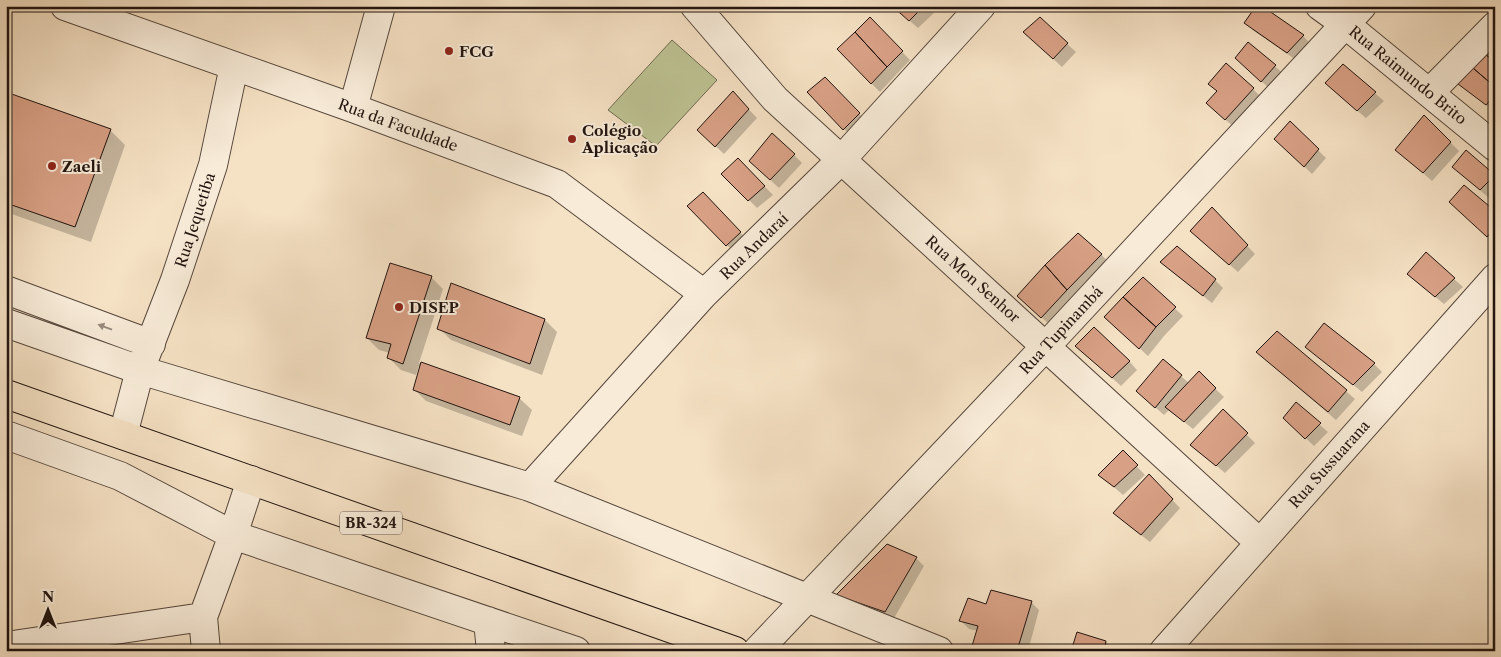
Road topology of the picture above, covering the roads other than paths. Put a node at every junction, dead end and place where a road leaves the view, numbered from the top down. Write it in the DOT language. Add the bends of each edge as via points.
graph roads {
  1 [pos="65,6"];
  2 [pos="381,6"];
  3 [pos="696,6"];
  4 [pos="981,6"];
  5 [pos="1320,6"];
  6 [pos="1354,15"];
  7 [pos="1495,26"];
  8 [pos="234,66"];
  9 [pos="1430,92"];
  10 [pos="353,108"];
  11 [pos="1495,147"];
  12 [pos="841,160"];
  13 [pos="1495,278"];
  14 [pos="6,290"];
  15 [pos="704,294"];
  16 [pos="6,323"];
  17 [pos="151,344"];
  18 [pos="1046,346"];
  19 [pos="140,370"];
  20 [pos="6,394"];
  21 [pos="6,435"];
  22 [pos="123,435"];
  23 [pos="251,480"];
  24 [pos="530,487"];
  25 [pos="234,535"];
  26 [pos="1260,543"];
  27 [pos="807,599"];
  28 [pos="203,617"];
  29 [pos="488,621"];
  30 [pos="6,646"];
  31 [pos="206,651"];
  32 [pos="491,651"];
  33 [pos="576,651"];
  34 [pos="735,651"];
  35 [pos="757,651"];
  36 [pos="938,651"];
  37 [pos="1164,651"];
  1 -- 8 [label="street, Rua da Faculdade"];
  2 -- 10 [label="street"];
  3 -- 12 [label="street, Rua Mon Senhor" via="775,99"];
  4 -- 12 [label="street, Rua Andaraí"];
  5 -- 6 [label="street, Rua Raimundo Brito"];
  6 -- 9 [label="street, Rua Raimundo Brito"];
  6 -- 18 [label="street, Rua Tupinambá"];
  7 -- 9 [label="street"];
  8 -- 10 [label="street, Rua da Faculdade"];
  8 -- 17 [label="street, Rua Jequetiba" via="213,165"];
  9 -- 11 [label="street, Rua Raimundo Brito"];
  10 -- 15 [label="street, Rua da Faculdade" via="557,184"];
  12 -- 15 [label="street, Rua Andaraí"];
  12 -- 18 [label="street, Rua Mon Senhor"];
  13 -- 26 [label="street, Rua Sussuarana"];
  17 -- 14 [label="street, one-way"];
  15 -- 24 [label="street, Rua Andaraí"];
  16 -- 19 [label="street"];
  17 -- 19 [label="street, Rua Jequetiba"];
  18 -- 26 [label="street, Rua Mon Senhor"];
  18 -- 27 [label="street, Rua Tupinambá"];
  19 -- 22 [label="street, Rua Jequetiba"];
  19 -- 24 [label="street"];
  20 -- 22 [label="highway, BR-324"];
  21 -- 25 [label="street" via="120,476"];
  22 -- 23 [label="highway, BR-324"];
  23 -- 25 [label="street"];
  23 -- 34 [label="highway, BR-324"];
  24 -- 27 [label="street"];
  25 -- 28 [label="street"];
  25 -- 29 [label="street"];
  26 -- 37 [label="street, Rua Sussuarana"];
  27 -- 35 [label="street, Rua Tupinambá"];
  27 -- 36 [label="street"];
  28 -- 30 [label="street"];
  28 -- 31 [label="street"];
  29 -- 32 [label="street"];
  29 -- 33 [label="street"];
}
